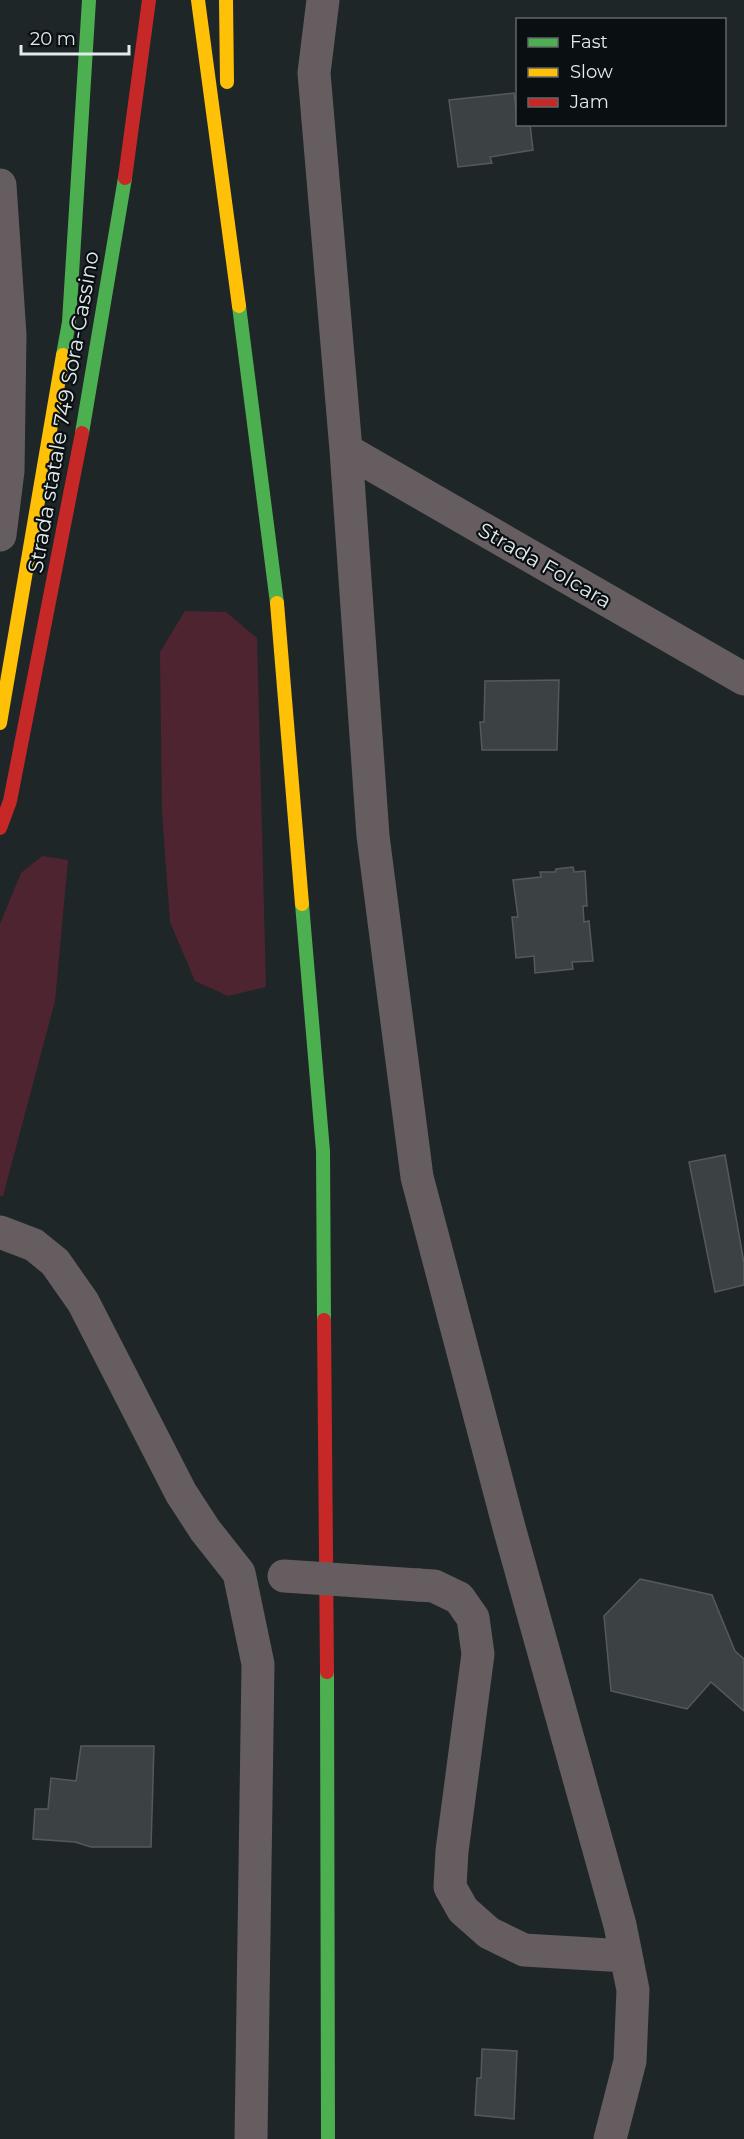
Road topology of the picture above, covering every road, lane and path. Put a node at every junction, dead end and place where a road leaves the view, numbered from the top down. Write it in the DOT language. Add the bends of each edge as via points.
graph roads {
  1 [pos="89,0"];
  2 [pos="148,0"];
  3 [pos="198,0"];
  4 [pos="226,0"];
  5 [pos="323,0"];
  6 [pos="73,36"];
  7 [pos="227,95"];
  8 [pos="227,118"];
  9 [pos="0,185"];
  10 [pos="229,225"];
  11 [pos="75,226"];
  12 [pos="346,450"];
  13 [pos="0,535"];
  14 [pos="744,679"];
  15 [pos="0,723"];
  16 [pos="0,828"];
  17 [pos="0,1232"];
  18 [pos="238,1573"];
  19 [pos="626,1956"];
  20 [pos="251,2139"];
  21 [pos="327,2139"];
  22 [pos="610,2139"];
  1 -- 11 [label="highway, Strada statale 749 Sora-Cassino"];
  2 -- 16 [label="highway, Strada statale 749 Sora-Cassino" via="132,137 93,378 10,801"];
  3 -- 10 [label="highway"];
  4 -- 7 [label="highway"];
  5 -- 12 [label="street" via="314,73"];
  6 -- 11 [label="highway"];
  8 -- 10 [label="highway"];
  9 -- 13 [label="street" via="10,335 8,471"];
  10 -- 21 [label="highway" via="274,573 323,1151"];
  11 -- 15 [label="highway, Strada statale 749 Sora-Cassino" via="69,322"];
  12 -- 14 [label="street, Strada Folcara"];
  12 -- 19 [label="street" via="374,836 417,1177"];
  17 -- 18 [label="street" via="34,1245 56,1262 83,1302 181,1493"];
  18 -- 19 [label="street, bridge" via="434,1586 459,1598 473,1618 478,1654 450,1887 463,1910 489,1933 524,1950"];
  18 -- 20 [label="street" via="258,1664"];
  19 -- 22 [label="street" via="633,1990 630,2061"];
}
